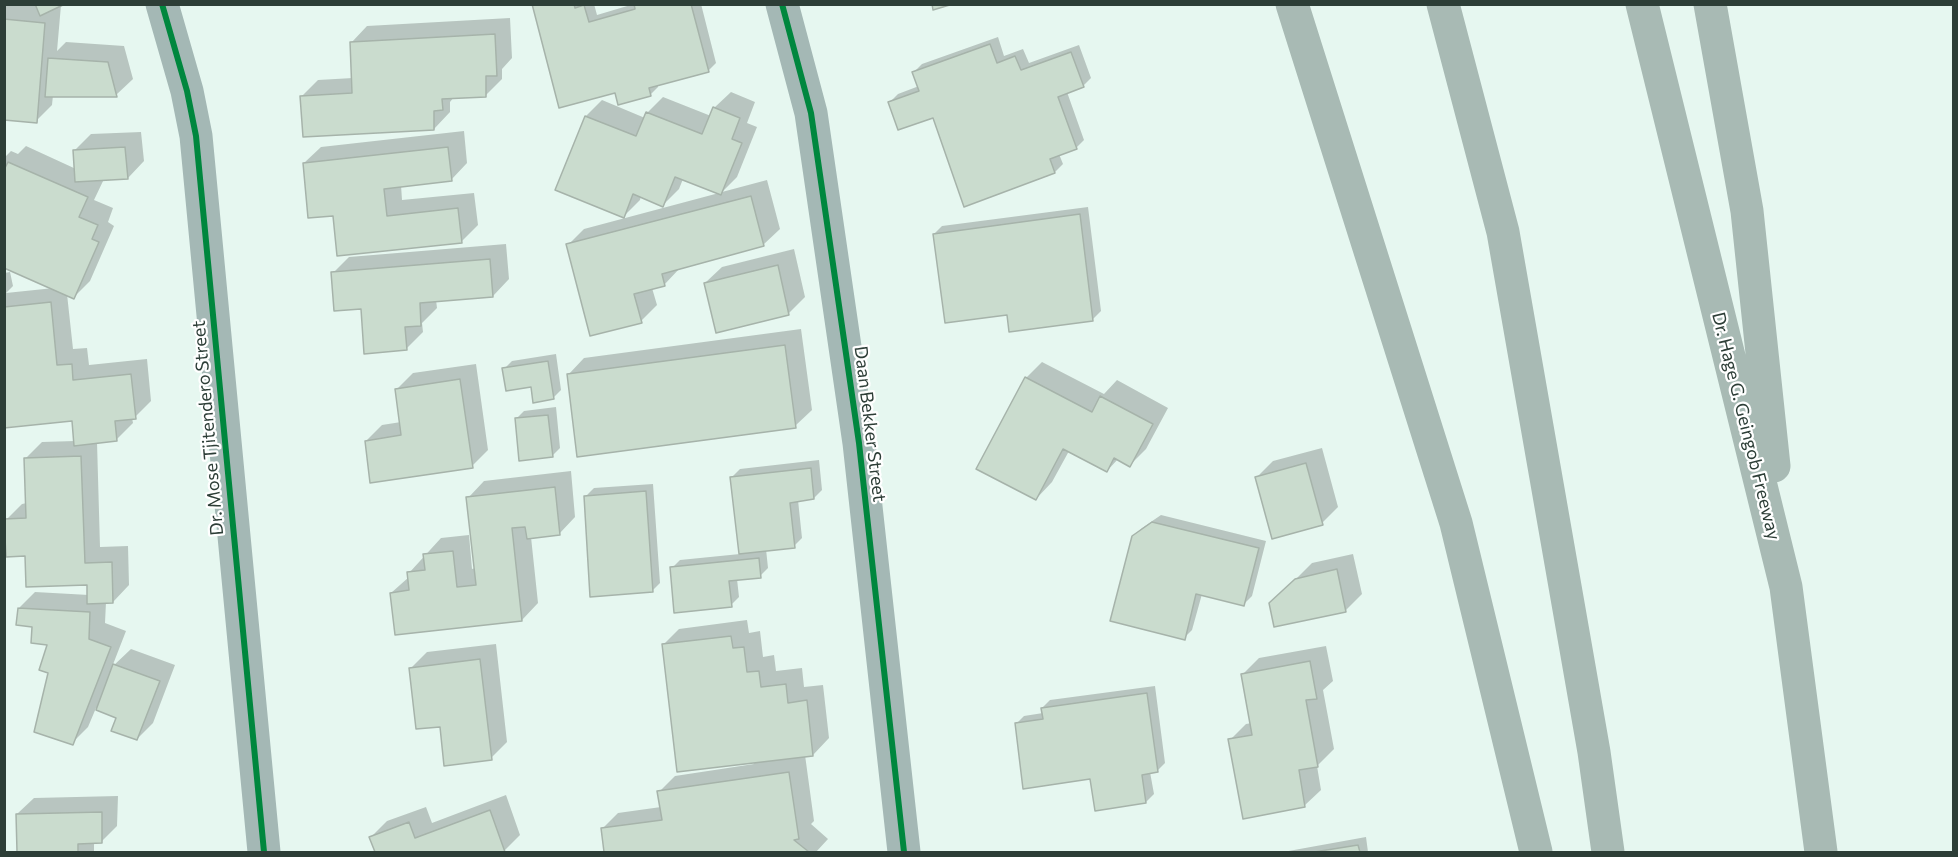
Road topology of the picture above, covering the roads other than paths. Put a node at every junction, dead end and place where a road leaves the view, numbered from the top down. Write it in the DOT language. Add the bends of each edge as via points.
graph roads {
  1 [pos="162,4"];
  2 [pos="782,4"];
  3 [pos="1292,4"];
  4 [pos="1443,4"];
  5 [pos="1642,4"];
  6 [pos="1710,4"];
  7 [pos="1786,587"];
  8 [pos="264,852"];
  9 [pos="904,852"];
  10 [pos="1536,852"];
  11 [pos="1608,852"];
  12 [pos="1821,852"];
  1 -- 8 [label="street, Dr. Mose Tjitendero Street" via="196,136"];
  2 -- 9 [label="street, Daan Bekker Street" via="812,113 859,443"];
  3 -- 10 [label="highway" via="1456,523"];
  4 -- 11 [label="highway" via="1503,231"];
  5 -- 7 [label="highway, Dr. Hage G. Geingob Freeway"];
  6 -- 7 [label="highway" via="1748,211"];
  7 -- 12 [label="highway, Dr. Hage G. Geingob Freeway"];
}
